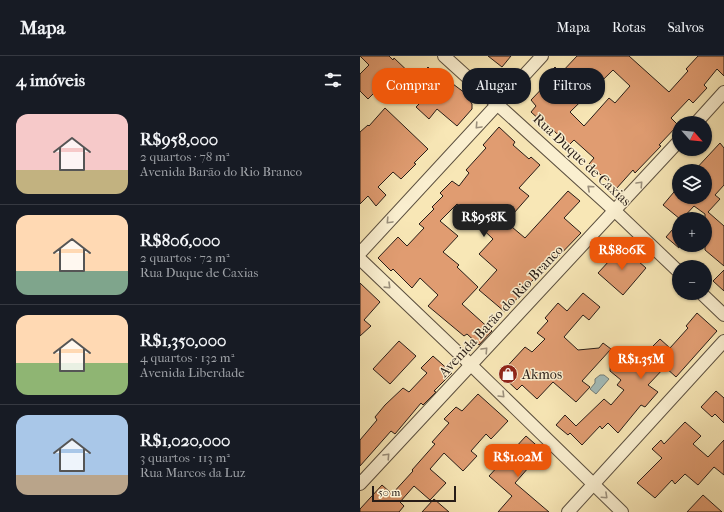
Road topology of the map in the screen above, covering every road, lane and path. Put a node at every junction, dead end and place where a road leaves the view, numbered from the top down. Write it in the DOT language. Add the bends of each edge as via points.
graph roads {
  1 [pos="444,56"];
  2 [pos="542,56"];
  3 [pos="531,68"];
  4 [pos="462,72"];
  5 [pos="724,92"];
  6 [pos="498,104"];
  7 [pos="702,116"];
  8 [pos="672,149"];
  9 [pos="615,211"];
  10 [pos="360,253"];
  11 [pos="360,259"];
  12 [pos="672,265"];
  13 [pos="708,300"];
  14 [pos="724,315"];
  15 [pos="724,341"];
  16 [pos="471,365"];
  17 [pos="360,484"];
  18 [pos="593,485"];
  19 [pos="568,512"];
  20 [pos="622,512"];
  1 -- 4 [label="street, Rua Duque de Caxias"];
  2 -- 3 [label="street"];
  5 -- 7 [label="street"];
  9 -- 6 [label="street, Rua Duque de Caxias, one-way"];
  6 -- 10 [label="street, one-way"];
  9 -- 8 [label="street, Avenida Barão do Rio Branco, one-way"];
  9 -- 12 [label="street, Rua Duque de Caxias"];
  16 -- 9 [label="street, Avenida Barão do Rio Branco, one-way"];
  11 -- 16 [label="street, one-way"];
  13 -- 14 [label="street"];
  15 -- 18 [label="street"];
  17 -- 16 [label="street, Avenida Barão do Rio Branco, one-way"];
  16 -- 18 [label="street, one-way"];
  18 -- 19 [label="street"];
  18 -- 20 [label="street, one-way"];
}
